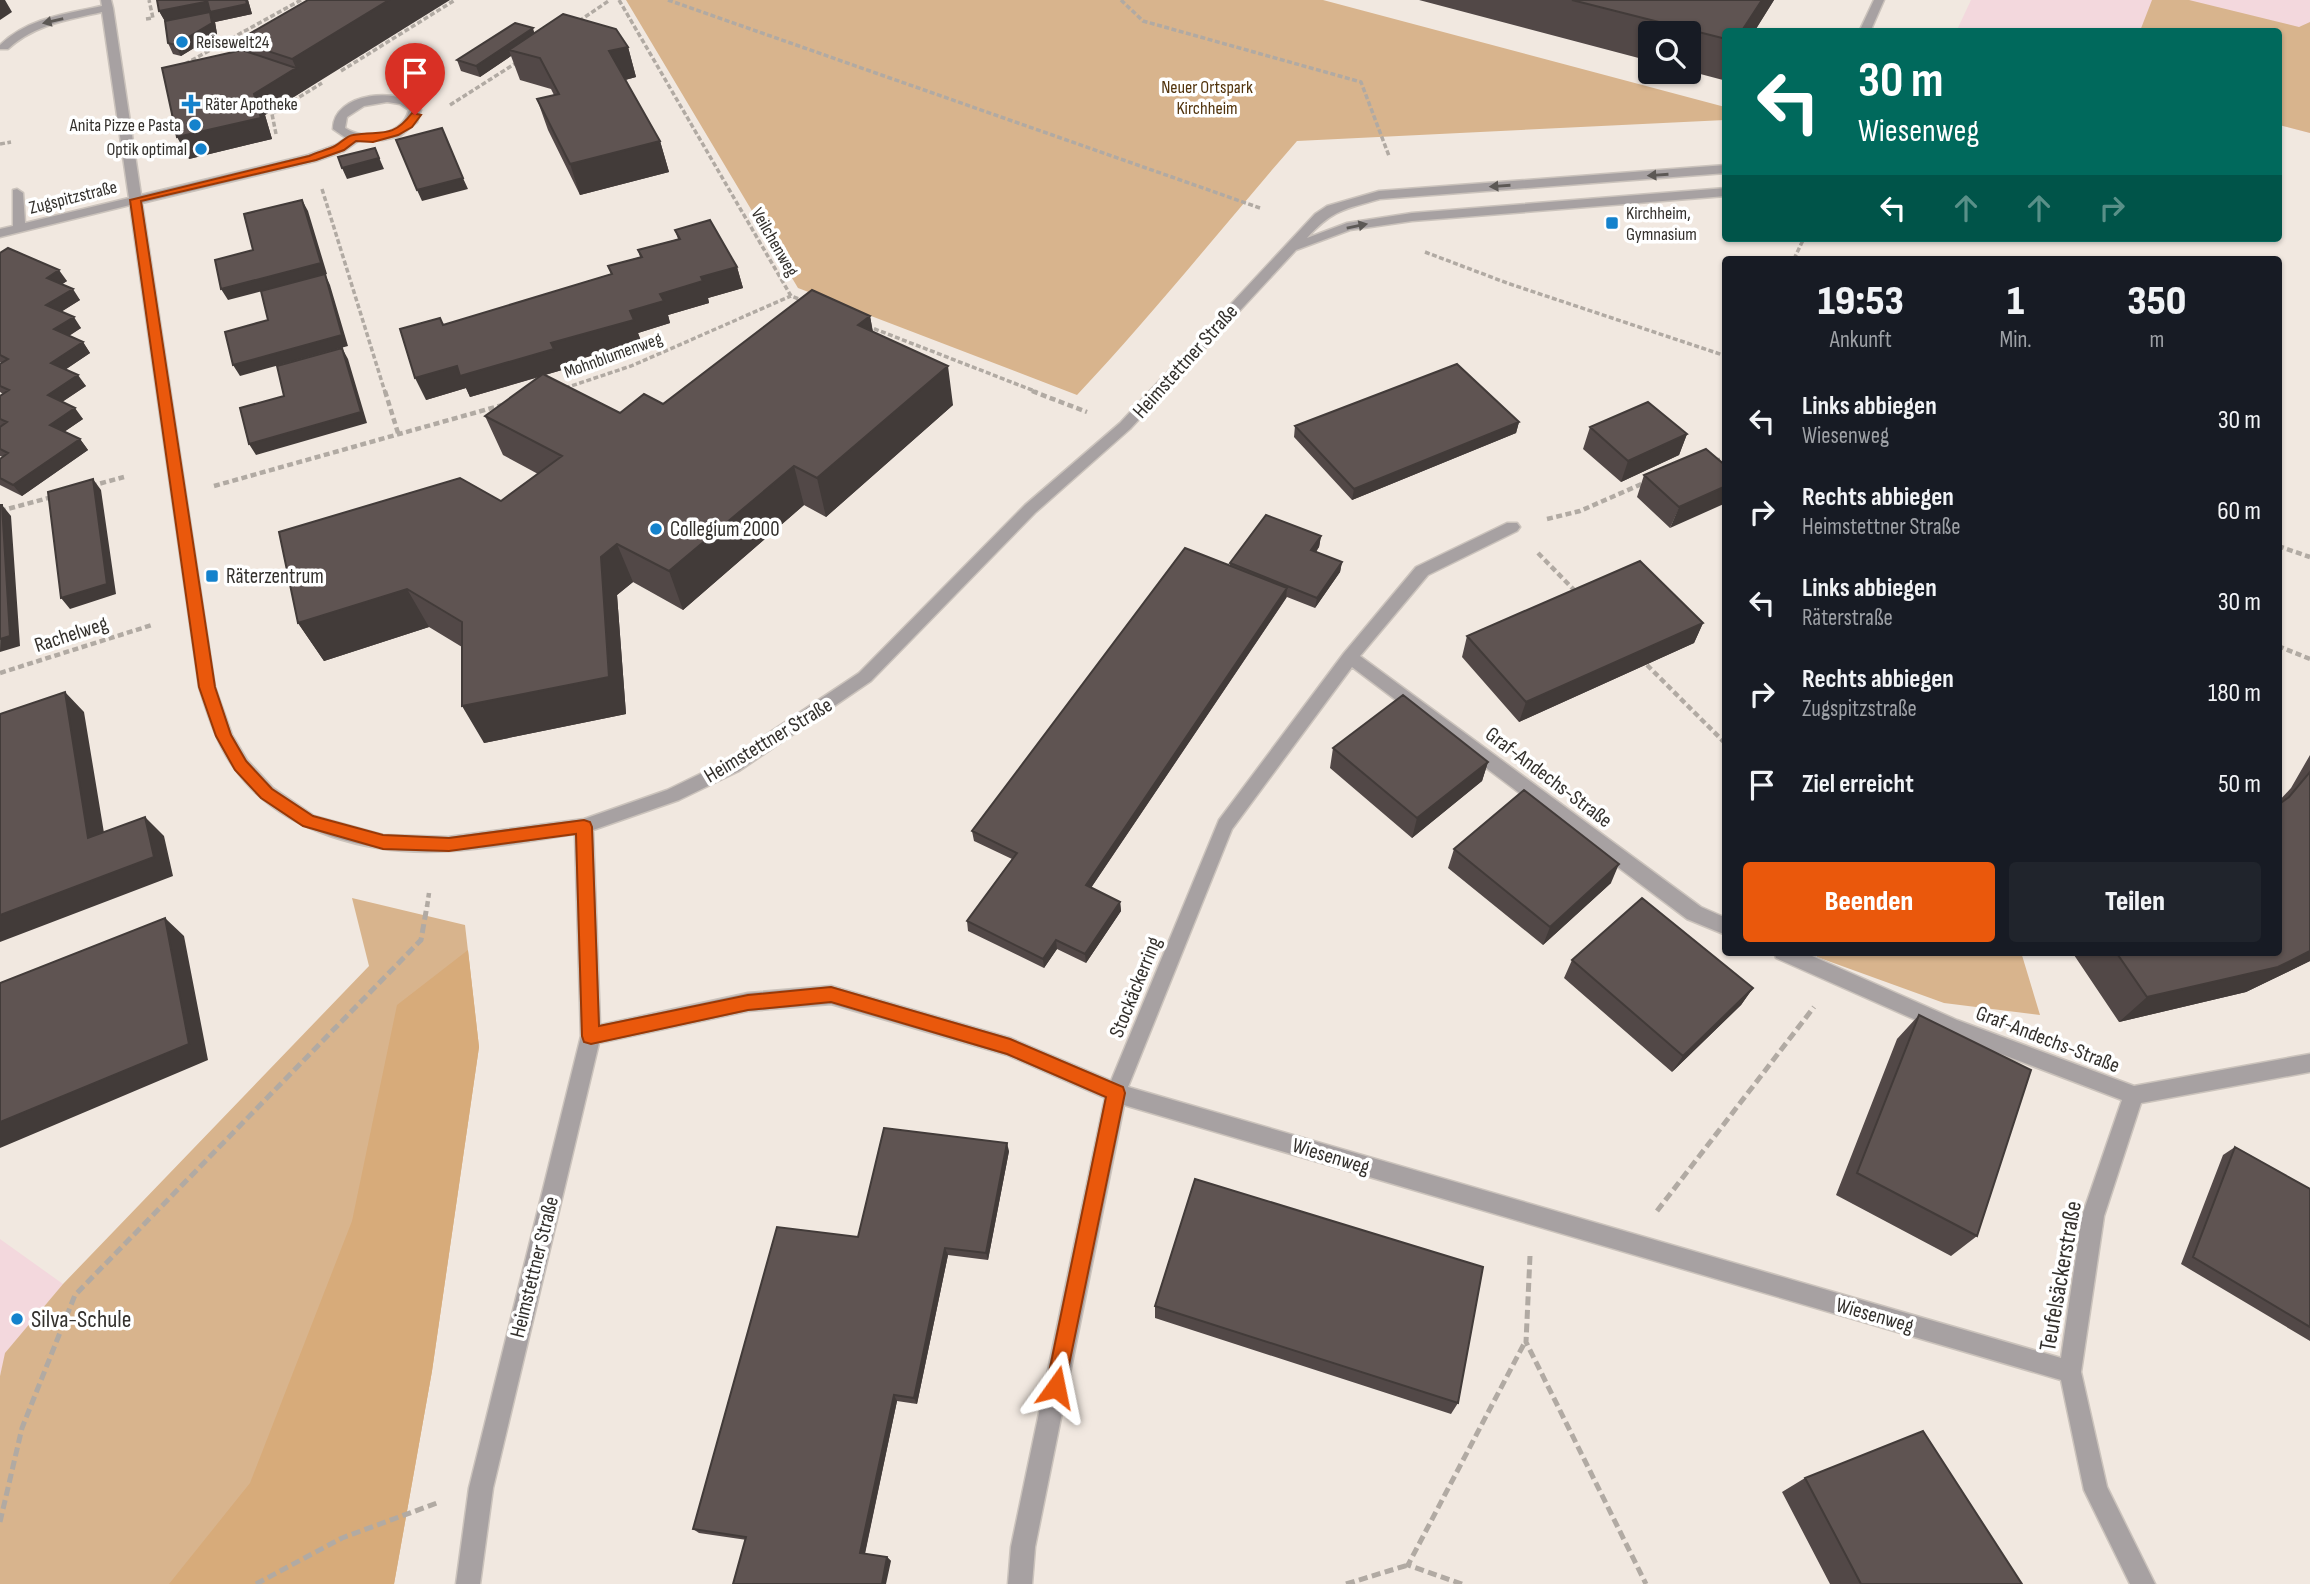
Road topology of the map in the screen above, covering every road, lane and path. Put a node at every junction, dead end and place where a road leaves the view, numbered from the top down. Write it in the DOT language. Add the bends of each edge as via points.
graph roads {
  1 [pos="301,0"];
  2 [pos="455,0"];
  3 [pos="610,0"];
  4 [pos="619,0"];
  5 [pos="668,0"];
  6 [pos="1121,0"];
  7 [pos="1879,0"];
  8 [pos="107,4"];
  9 [pos="577,22"];
  10 [pos="1866,28"];
  11 [pos="5,47"];
  12 [pos="522,60"];
  13 [pos="340,72"];
  14 [pos="329,79"];
  15 [pos="120,87"];
  16 [pos="415,115"];
  17 [pos="276,135"];
  18 [pos="354,138"];
  19 [pos="11,142"];
  20 [pos="0,144"];
  21 [pos="1389,156"];
  22 [pos="313,158"];
  23 [pos="1722,169"];
  24 [pos="17,192"];
  25 [pos="1722,192"];
  26 [pos="135,200"];
  27 [pos="1260,208"];
  28 [pos="19,228"];
  29 [pos="0,233"];
  30 [pos="1293,247"];
  31 [pos="1424,252"];
  32 [pos="791,296"];
  33 [pos="816,306"];
  34 [pos="867,326"];
  35 [pos="1722,355"];
  36 [pos="553,391"];
  37 [pos="514,401"];
  38 [pos="1125,426"];
  39 [pos="398,433"];
  40 [pos="1710,460"];
  41 [pos="1722,460"];
  42 [pos="124,477"];
  43 [pos="1650,480"];
  44 [pos="87,487"];
  45 [pos="62,494"];
  46 [pos="178,496"];
  47 [pos="0,511"];
  48 [pos="1512,527"];
  49 [pos="2282,547"];
  50 [pos="2310,557"];
  51 [pos="1586,602"];
  52 [pos="152,625"];
  53 [pos="2282,648"];
  54 [pos="1350,657"];
  55 [pos="2310,659"];
  56 [pos="1647,665"];
  57 [pos="0,673"];
  58 [pos="1722,740"];
  59 [pos="584,827"];
  60 [pos="429,893"];
  61 [pos="1722,925"];
  62 [pos="1792,956"];
  63 [pos="1838,976"];
  64 [pos="591,1036"];
  65 [pos="2310,1063"];
  66 [pos="1116,1093"];
  67 [pos="2134,1095"];
  68 [pos="1532,1216"];
  69 [pos="1631,1245"];
  70 [pos="1526,1342"];
  71 [pos="2070,1371"];
  72 [pos="481,1488"];
  73 [pos="0,1522"];
  74 [pos="1408,1565"];
  75 [pos="257,1584"];
  76 [pos="468,1584"];
  77 [pos="1020,1584"];
  78 [pos="1346,1584"];
  79 [pos="1462,1584"];
  80 [pos="1646,1584"];
  81 [pos="2143,1584"];
  1 -- 15 [label="path" via="164,75"];
  2 -- 13 [label="path"];
  3 -- 9 [label="path"];
  4 -- 32 [label="path, Veilchenweg"];
  5 -- 27 [label="path"];
  6 -- 21 [label="path" via="1143,21 1361,82"];
  7 -- 10 [label="street"];
  8 -- 11 [label="street, one-way" via="39,24 12,38"];
  8 -- 15 [label="street"];
  12 -- 16 [label="path" via="446,107"];
  14 -- 17 [label="path" via="272,114"];
  15 -- 26 [label="street"];
  16 -- 18 [label="street, Zugspitzstraße" via="409,125 394,133"];
  16 -- 18 [label="street" via="412,106 395,99 358,104 338,123 344,134"];
  18 -- 22 [label="street, Zugspitzstraße"];
  19 -- 20 [label="path"];
  22 -- 26 [label="street, Zugspitzstraße"];
  22 -- 39 [label="path"];
  23 -- 30 [label="street, Heimstettner Straße, one-way" via="1379,195 1331,209"];
  24 -- 28 [label="street"];
  30 -- 25 [label="street, Heimstettner Straße, one-way" via="1347,227 1412,217"];
  26 -- 28 [label="street, Zugspitzstraße"];
  26 -- 46 [label="street"];
  28 -- 29 [label="street, Zugspitzstraße"];
  30 -- 38 [label="street, Heimstettner Straße"];
  31 -- 35 [label="path"];
  32 -- 33 [label="path, Veilchenweg"];
  32 -- 36 [label="path, Mohnblumenweg" via="631,366"];
  34 -- 38 [label="path"];
  37 -- 39 [label="path"];
  38 -- 59 [label="street, Heimstettner Straße" via="1030,509 865,677 839,697 733,766"];
  39 -- 46 [label="path"];
  40 -- 41 [label="path"];
  42 -- 44 [label="path"];
  43 -- 48 [label="path" via="1580,511"];
  45 -- 47 [label="path"];
  46 -- 59 [label="street" via="207,687 223,736 267,793 309,822 383,842 449,844"];
  48 -- 51 [label="path"];
  48 -- 54 [label="street, Stockäckerring" via="1422,571"];
  49 -- 50 [label="path"];
  52 -- 57 [label="path, Rachelweg"];
  53 -- 55 [label="path"];
  54 -- 61 [label="street, Graf-Andechs-Straße" via="1694,913"];
  54 -- 66 [label="street, Stockäckerring" via="1225,825"];
  56 -- 58 [label="path"];
  59 -- 64 [label="street, Heimstettner Straße"];
  60 -- 73 [label="path" via="421,940 75,1295 22,1428"];
  62 -- 63 [label="street, Graf-Andechs-Straße"];
  63 -- 67 [label="street, Graf-Andechs-Straße" via="1950,1026"];
  63 -- 69 [label="path"];
  64 -- 66 [label="street, Wiesenweg" via="748,1002 831,995 1010,1047"];
  64 -- 72 [label="street, Heimstettner Straße"];
  65 -- 67 [label="street, Graf-Andechs-Straße"];
  66 -- 68 [label="street, Wiesenweg"];
  66 -- 77 [label="street, Stockäckerring" via="1023,1547"];
  67 -- 71 [label="street, Teufelsäckerstraße" via="2093,1216"];
  68 -- 69 [label="street, Wiesenweg"];
  68 -- 70 [label="path"];
  69 -- 71 [label="street, Wiesenweg"];
  70 -- 74 [label="path"];
  70 -- 80 [label="path"];
  71 -- 81 [label="street, Teufelsäckerstraße" via="2096,1490"];
  72 -- 75 [label="path" via="342,1538"];
  72 -- 76 [label="street, Heimstettner Straße"];
  74 -- 78 [label="path"];
  74 -- 79 [label="path"];
}
